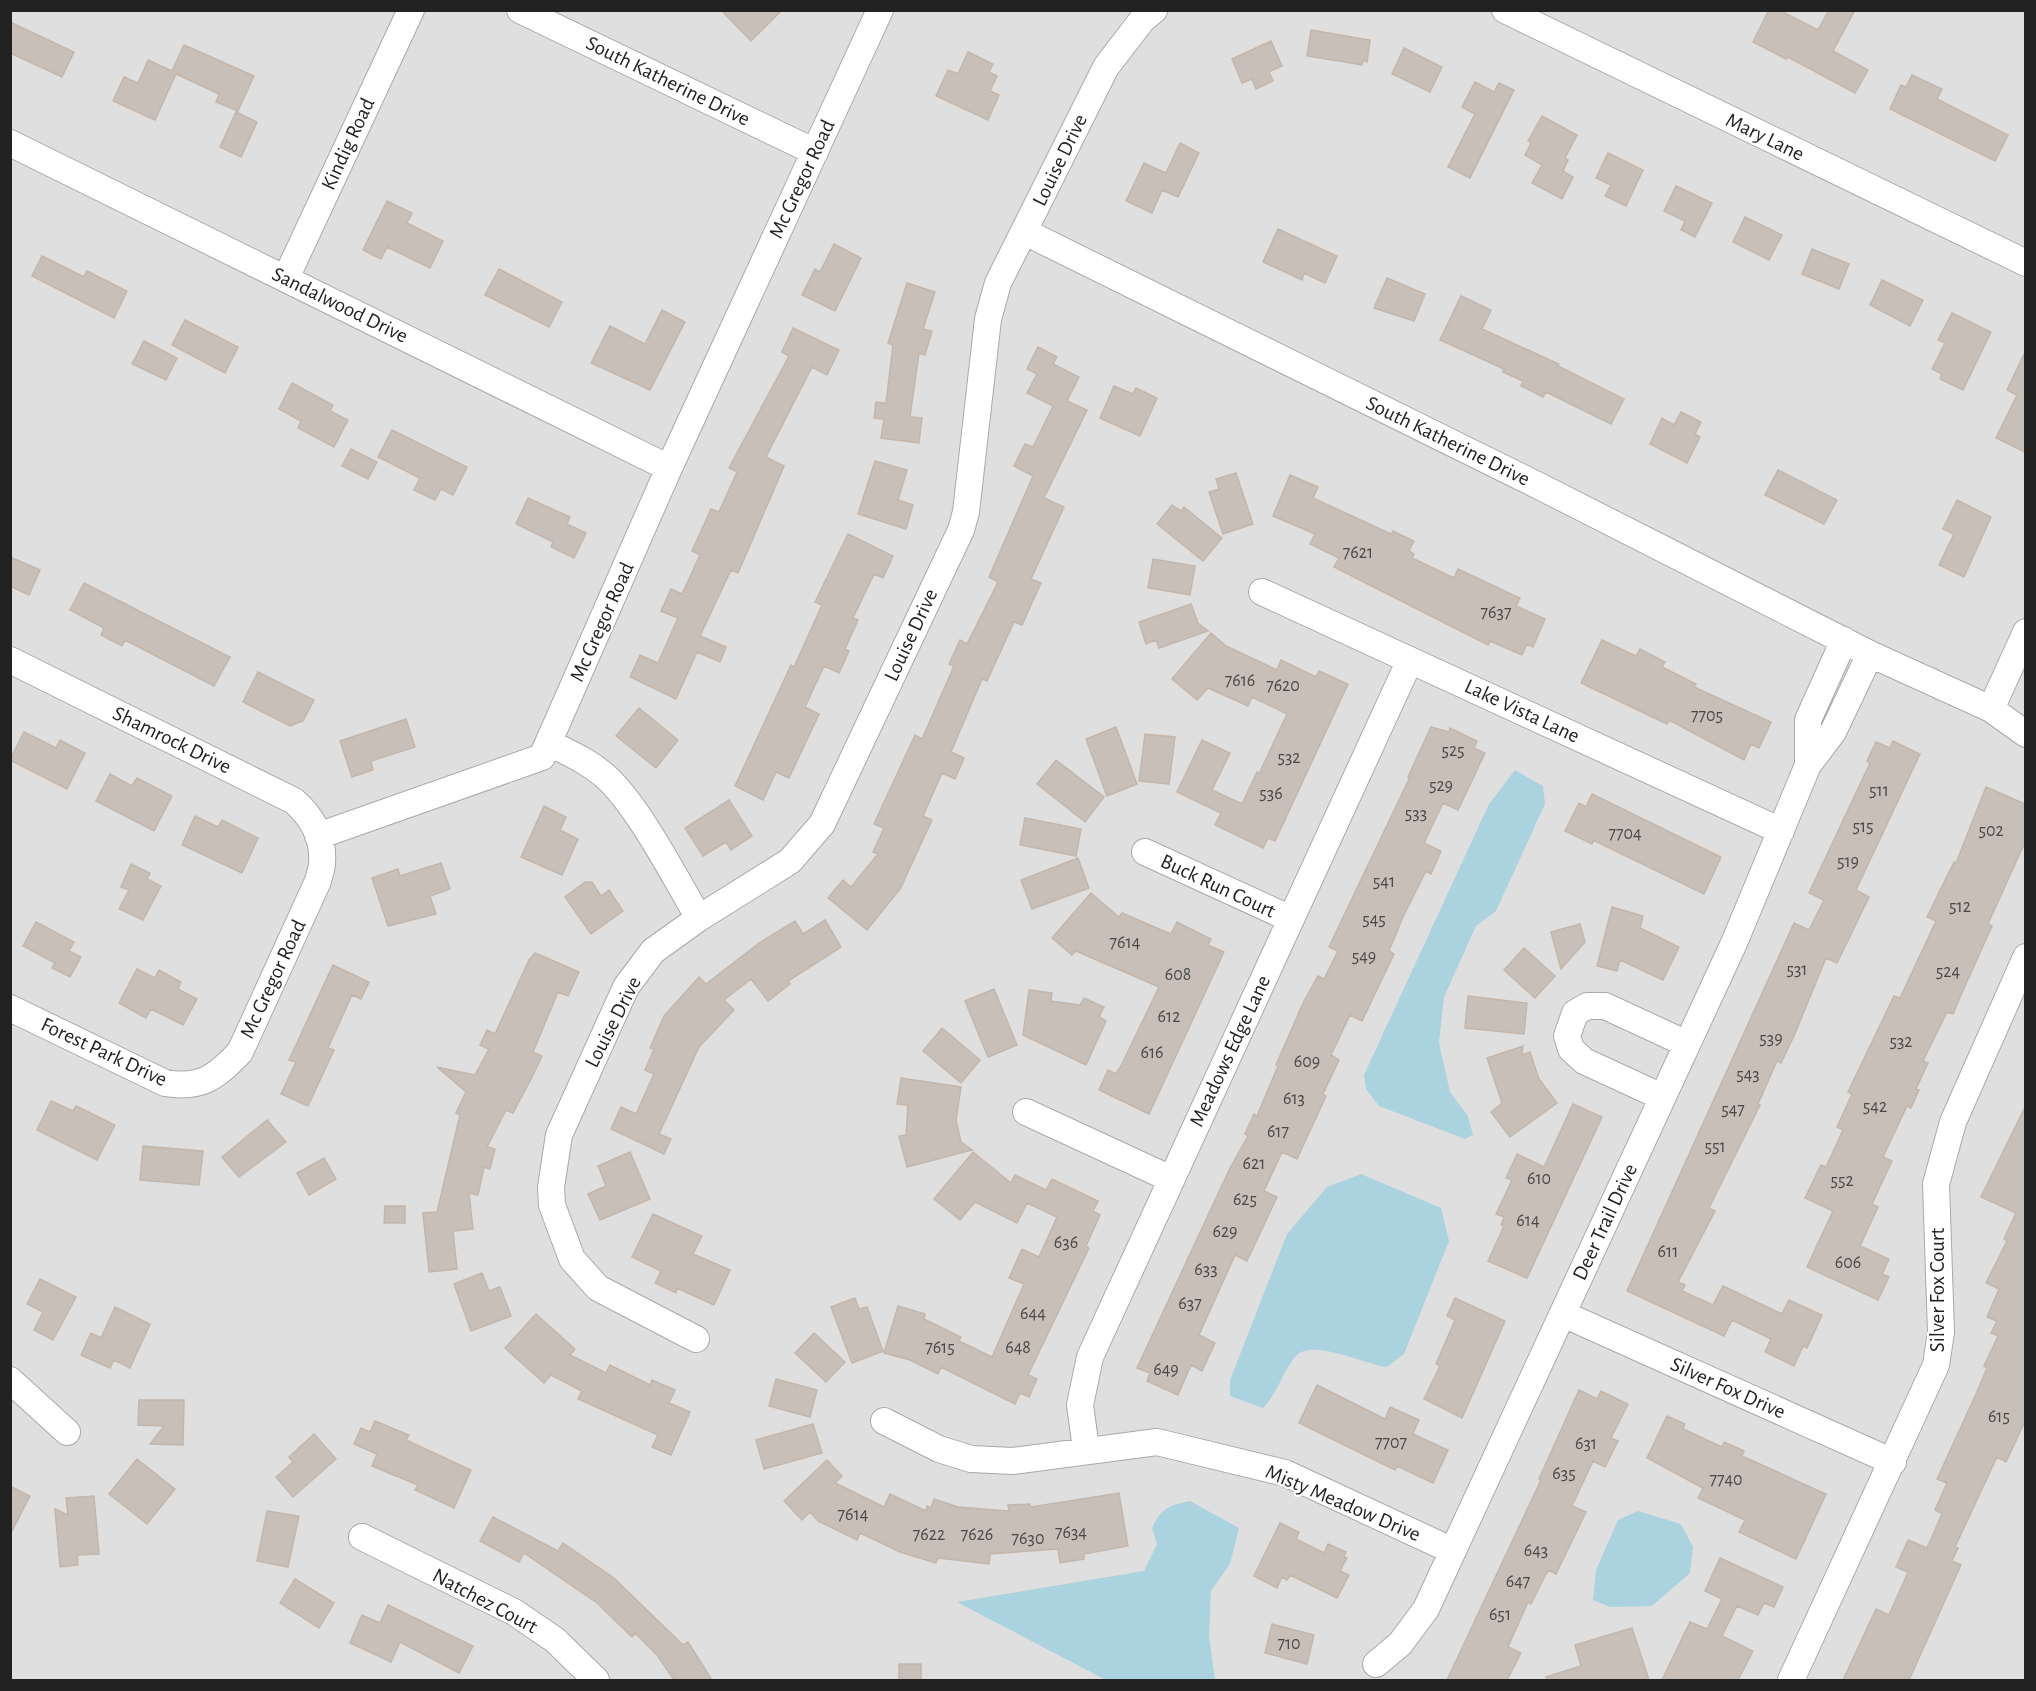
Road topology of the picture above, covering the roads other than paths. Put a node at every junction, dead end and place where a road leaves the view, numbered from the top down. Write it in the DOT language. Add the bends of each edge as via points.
graph roads {
  1 [pos="411,10"];
  2 [pos="520,10"];
  3 [pos="880,10"];
  4 [pos="1154,10"];
  5 [pos="1505,10"];
  6 [pos="10,143"];
  7 [pos="815,152"];
  8 [pos="1024,232"];
  9 [pos="2025,263"];
  10 [pos="286,278"];
  11 [pos="669,468"];
  12 [pos="1262,592"];
  13 [pos="2025,632"];
  14 [pos="1844,640"];
  15 [pos="1870,654"];
  16 [pos="10,660"];
  17 [pos="1410,660"];
  18 [pos="1991,710"];
  19 [pos="2025,734"];
  20 [pos="549,743"];
  21 [pos="1808,765"];
  22 [pos="1781,831"];
  23 [pos="318,836"];
  24 [pos="1145,852"];
  25 [pos="699,918"];
  26 [pos="1291,919"];
  27 [pos="2025,957"];
  28 [pos="10,1008"];
  29 [pos="1687,1044"];
  30 [pos="200,1083"];
  31 [pos="1662,1097"];
  32 [pos="1026,1112"];
  33 [pos="1172,1179"];
  34 [pos="1563,1314"];
  35 [pos="696,1339"];
  36 [pos="10,1380"];
  37 [pos="884,1421"];
  38 [pos="67,1432"];
  39 [pos="1086,1449"];
  40 [pos="1893,1462"];
  41 [pos="362,1537"];
  42 [pos="1453,1551"];
  43 [pos="1376,1664"];
  44 [pos="596,1680"];
  45 [pos="1791,1680"];
  1 -- 10 [label="street, Kindig Road"];
  2 -- 7 [label="street, South Katherine Drive"];
  3 -- 7 [label="street, Mc Gregor Road"];
  4 -- 8 [label="street, Louise Drive" via="1106,67"];
  5 -- 9 [label="street, Mary Lane"];
  6 -- 10 [label="street, Sandalwood Drive"];
  7 -- 11 [label="street, Mc Gregor Road"];
  8 -- 14 [label="street, South Katherine Drive"];
  8 -- 25 [label="street, Louise Drive" via="998,283 988,318 961,530 833,803 822,824 790,861"];
  10 -- 11 [label="street, Sandalwood Drive"];
  11 -- 20 [label="street, Mc Gregor Road"];
  12 -- 17 [label="street, Lake Vista Lane"];
  13 -- 18 [label="street"];
  14 -- 15 [label="street, South Katherine Drive"];
  14 -- 21 [label="street" via="1808,720"];
  15 -- 18 [label="street, South Katherine Drive"];
  15 -- 21 [label="street" via="1833,732"];
  16 -- 23 [label="street, Shamrock Drive" via="294,801 309,816"];
  17 -- 22 [label="street, Lake Vista Lane"];
  17 -- 26 [label="street, Meadows Edge Lane"];
  18 -- 19 [label="street, South Katherine Drive"];
  20 -- 23 [label="street, Mc Gregor Road" via="542,758"];
  20 -- 25 [label="street" via="585,761 622,795"];
  21 -- 22 [label="street, Deer Trail Drive"];
  22 -- 29 [label="street, Deer Trail Drive"];
  23 -- 30 [label="street, Mc Gregor Road" via="323,861 318,881 240,1052 220,1073"];
  24 -- 26 [label="street, Buck Run Court"];
  25 -- 35 [label="street, Louise Drive" via="652,951 626,987 559,1135 550,1187 552,1205 572,1259 598,1288"];
  26 -- 33 [label="street, Meadows Edge Lane"];
  27 -- 40 [label="street, Silver Fox Court" via="1953,1122 1936,1184 1941,1332 1936,1365"];
  28 -- 30 [label="street, Forest Park Drive" via="156,1080 180,1085"];
  29 -- 31 [label="street, Deer Trail Drive"];
  29 -- 31 [label="street" via="1605,1006 1587,1006 1575,1014 1567,1036 1571,1049 1584,1061"];
  31 -- 34 [label="street, Deer Trail Drive"];
  32 -- 33 [label="street"];
  33 -- 39 [label="street, Meadows Edge Lane" via="1090,1357 1080,1405"];
  34 -- 40 [label="street, Silver Fox Drive"];
  34 -- 42 [label="street, Deer Trail Drive"];
  36 -- 38 [label="street"];
  37 -- 39 [label="street, Misty Meadow Drive" via="939,1449 971,1459 1013,1461"];
  39 -- 42 [label="street, Misty Meadow Drive" via="1157,1442 1285,1473"];
  40 -- 45 [label="street, Silver Fox Court"];
  41 -- 44 [label="street, Natchez Court" via="514,1612 555,1640"];
  42 -- 43 [label="street, Deer Trail Drive" via="1426,1609 1400,1644"];
}
